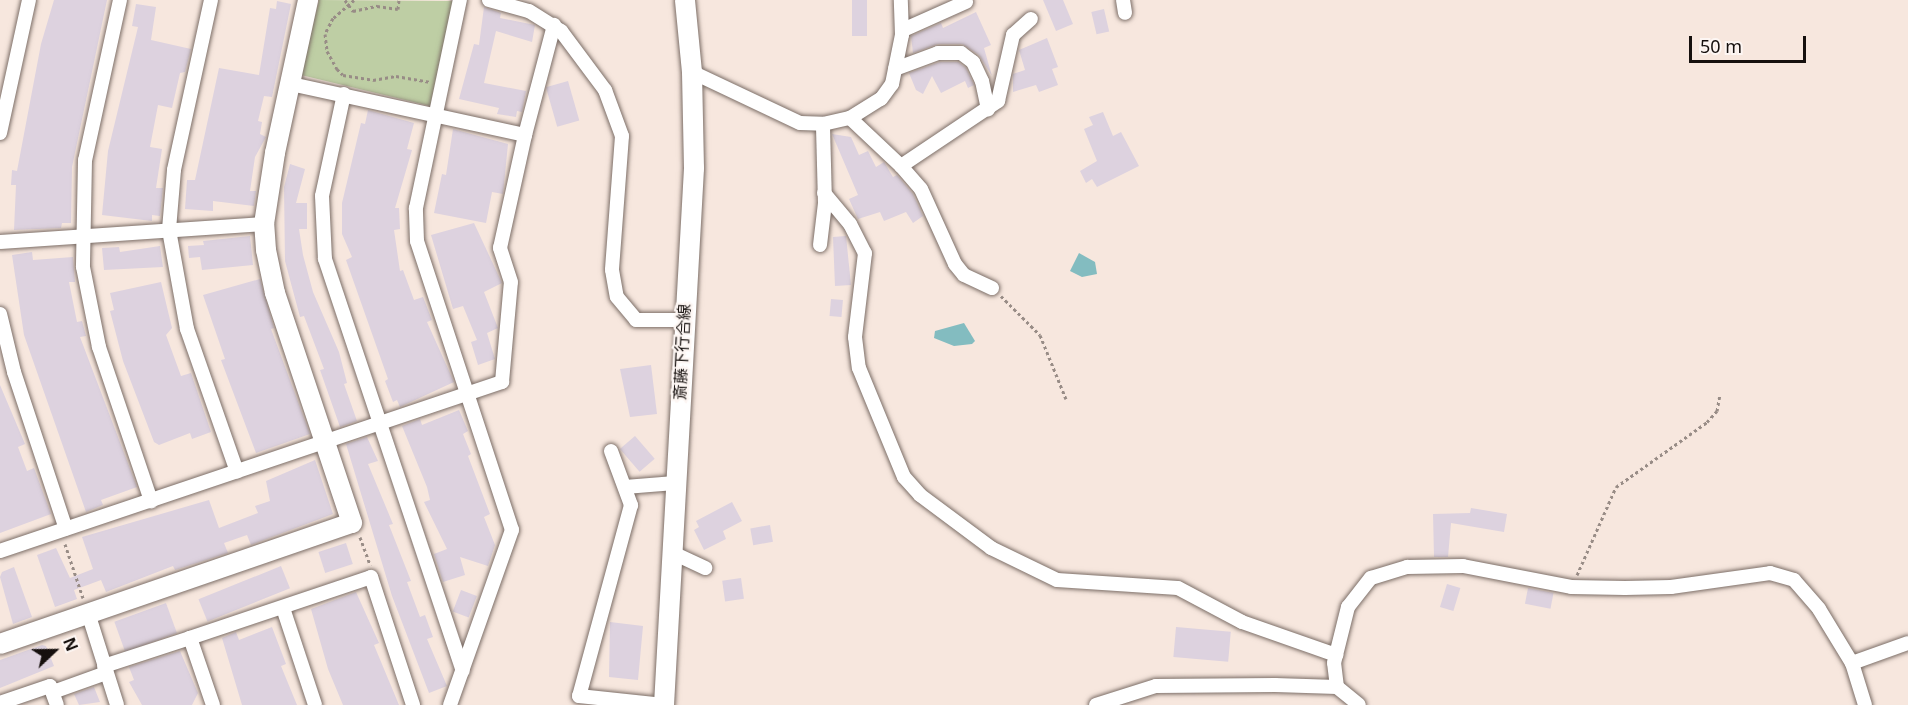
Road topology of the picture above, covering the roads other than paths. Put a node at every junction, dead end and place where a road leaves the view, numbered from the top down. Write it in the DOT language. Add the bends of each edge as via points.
graph roads {
  1 [pos="29,0"];
  2 [pos="120,0"];
  3 [pos="211,0"];
  4 [pos="308,0"];
  5 [pos="460,0"];
  6 [pos="489,0"];
  7 [pos="685,0"];
  8 [pos="901,0"];
  9 [pos="966,2"];
  10 [pos="1031,19"];
  11 [pos="554,25"];
  12 [pos="903,30"];
  13 [pos="896,69"];
  14 [pos="692,72"];
  15 [pos="291,84"];
  16 [pos="344,94"];
  17 [pos="988,109"];
  18 [pos="434,113"];
  19 [pos="850,118"];
  20 [pos="823,124"];
  21 [pos="0,133"];
  22 [pos="525,135"];
  23 [pos="901,166"];
  24 [pos="824,193"];
  25 [pos="264,224"];
  26 [pos="169,230"];
  27 [pos="82,236"];
  28 [pos="0,242"];
  29 [pos="820,245"];
  30 [pos="992,288"];
  31 [pos="0,314"];
  32 [pos="684,320"];
  33 [pos="465,395"];
  34 [pos="381,424"];
  35 [pos="324,441"];
  36 [pos="611,451"];
  37 [pos="237,471"];
  38 [pos="675,483"];
  39 [pos="624,487"];
  40 [pos="152,501"];
  41 [pos="63,530"];
  42 [pos="0,551"];
  43 [pos="671,552"];
  44 [pos="705,568"];
  45 [pos="283,608"];
  46 [pos="89,616"];
  47 [pos="190,638"];
  48 [pos="1908,643"];
  49 [pos="0,644"];
  50 [pos="1336,655"];
  51 [pos="1852,663"];
  52 [pos="105,670"];
  53 [pos="464,671"];
  54 [pos="1337,687"];
  55 [pos="55,698"];
  56 [pos="0,703"];
  57 [pos="117,705"];
  58 [pos="213,705"];
  59 [pos="315,705"];
  60 [pos="413,705"];
  61 [pos="450,705"];
  62 [pos="664,705"];
  63 [pos="1096,705"];
  64 [pos="1359,705"];
  65 [pos="1865,705"];
  1 -- 21 [label="street"];
  2 -- 27 [label="street" via="85,160"];
  3 -- 26 [label="street" via="174,170"];
  4 -- 15 [label="street"];
  5 -- 18 [label="street"];
  6 -- 11 [label="street" via="529,11"];
  7 -- 14 [label="street, 斎藤下行合線"];
  8 -- 12 [label="street"];
  9 -- 12 [label="street"];
  10 -- 17 [label="street" via="1013,35 998,101"];
  11 -- 22 [label="street"];
  11 -- 32 [label="street" via="592,68 617,114 622,136 612,270 617,297 636,320"];
  12 -- 13 [label="street"];
  13 -- 17 [label="street" via="938,53 961,53 973,62"];
  13 -- 19 [label="street" via="881,99"];
  14 -- 20 [label="street" via="791,120"];
  14 -- 32 [label="street, 斎藤下行合線" via="694,168"];
  15 -- 16 [label="street"];
  15 -- 25 [label="street"];
  16 -- 18 [label="street"];
  16 -- 34 [label="street" via="322,196 321,235 329,276"];
  17 -- 23 [label="street"];
  18 -- 22 [label="street"];
  18 -- 33 [label="street" via="416,208 417,240"];
  19 -- 20 [label="street"];
  19 -- 23 [label="street"];
  20 -- 24 [label="street"];
  22 -- 33 [label="street" via="500,248 511,282 502,382"];
  23 -- 30 [label="street" via="921,189 955,264 964,275"];
  24 -- 29 [label="street"];
  24 -- 50 [label="street" via="850,224 865,253 855,338 859,368 904,477 920,495 991,548 1057,580 1178,588 1242,622"];
  25 -- 26 [label="street"];
  25 -- 35 [label="street" via="275,293"];
  26 -- 27 [label="street"];
  26 -- 37 [label="street" via="187,330"];
  27 -- 28 [label="street"];
  27 -- 40 [label="street" via="91,318"];
  31 -- 41 [label="street"];
  32 -- 38 [label="street, 斎藤下行合線"];
  33 -- 34 [label="street"];
  33 -- 53 [label="street" via="512,530"];
  34 -- 35 [label="street"];
  34 -- 53 [label="street"];
  35 -- 37 [label="street"];
  35 -- 46 [label="street" via="352,523"];
  36 -- 39 [label="street"];
  37 -- 40 [label="street"];
  38 -- 39 [label="street"];
  38 -- 43 [label="street, 斎藤下行合線"];
  39 -- 62 [label="street" via="631,505 579,696"];
  40 -- 41 [label="street"];
  41 -- 42 [label="street"];
  43 -- 44 [label="street"];
  43 -- 62 [label="street, 斎藤下行合線"];
  45 -- 47 [label="street"];
  45 -- 59 [label="street"];
  45 -- 60 [label="street" via="371,577"];
  46 -- 49 [label="street"];
  46 -- 52 [label="street"];
  47 -- 52 [label="street"];
  47 -- 58 [label="street"];
  48 -- 51 [label="street"];
  50 -- 51 [label="street" via="1348,607 1371,578 1407,567 1463,566 1571,587 1671,587 1770,573 1794,580 1819,609"];
  50 -- 54 [label="street"];
  51 -- 65 [label="street"];
  52 -- 55 [label="street"];
  52 -- 57 [label="street"];
  53 -- 61 [label="street"];
  54 -- 63 [label="street" via="1156,686"];
  54 -- 64 [label="street"];
  55 -- 56 [label="street" via="51,686"];
}
